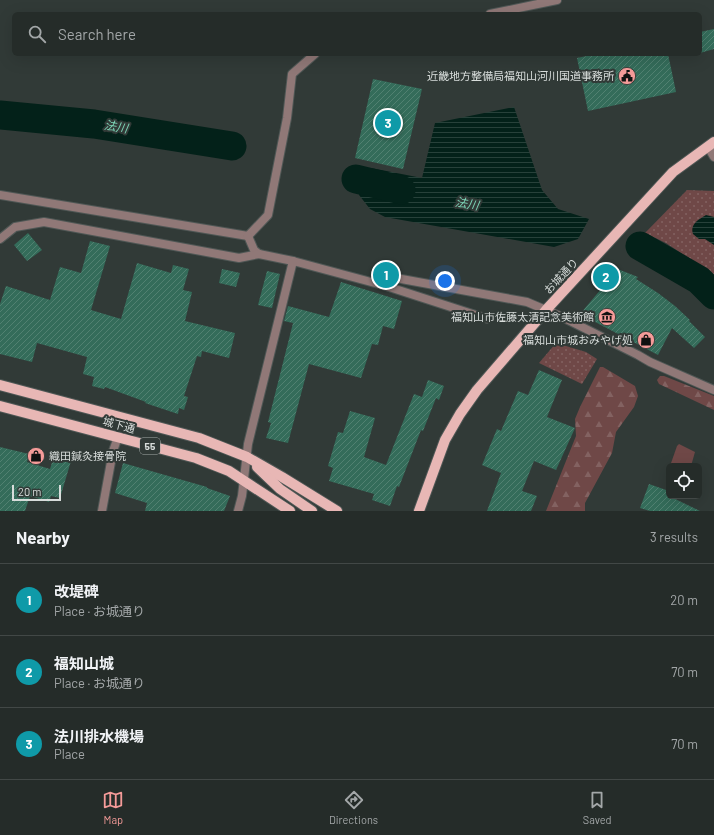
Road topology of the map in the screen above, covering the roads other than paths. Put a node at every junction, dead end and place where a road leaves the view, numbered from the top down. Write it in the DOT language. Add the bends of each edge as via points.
graph roads {
  1 [pos="557,0"];
  2 [pos="500,12"];
  3 [pos="313,56"];
  4 [pos="711,144"];
  5 [pos="714,157"];
  6 [pos="0,195"];
  7 [pos="248,236"];
  8 [pos="0,239"];
  9 [pos="259,254"];
  10 [pos="293,260"];
  11 [pos="386,286"];
  12 [pos="546,310"];
  13 [pos="488,319"];
  14 [pos="0,385"];
  15 [pos="714,390"];
  16 [pos="0,406"];
  17 [pos="118,437"];
  18 [pos="247,457"];
  19 [pos="244,481"];
  20 [pos="102,511"];
  21 [pos="238,511"];
  22 [pos="290,511"];
  23 [pos="312,511"];
  24 [pos="336,511"];
  25 [pos="419,511"];
  1 -- 2 [label="street"];
  3 -- 7 [label="street" via="292,74 287,118 268,215"];
  4 -- 5 [label="street"];
  4 -- 12 [label="main road, お城通り" via="673,172"];
  6 -- 7 [label="street"];
  7 -- 9 [label="street" via="254,250"];
  8 -- 9 [label="street" via="15,226 44,222 239,258"];
  9 -- 10 [label="street"];
  10 -- 11 [label="street"];
  10 -- 18 [label="street"];
  11 -- 12 [label="street" via="396,278 527,302"];
  11 -- 13 [label="street"];
  12 -- 15 [label="street" via="650,362"];
  12 -- 25 [label="main road, お城通り" via="477,390 460,414 445,440"];
  14 -- 18 [label="main road, 城下通 / 55" via="199,438"];
  16 -- 17 [label="main road, 城下通 / 55"];
  17 -- 19 [label="main road, 城下通 / 55" via="196,458"];
  17 -- 20 [label="street"];
  18 -- 19 [label="street"];
  18 -- 23 [label="main road, 城下通 / 55" via="280,489"];
  18 -- 24 [label="main road, 城下通 / 55"];
  19 -- 21 [label="street"];
  19 -- 22 [label="main road, 城下通 / 55"];
}
